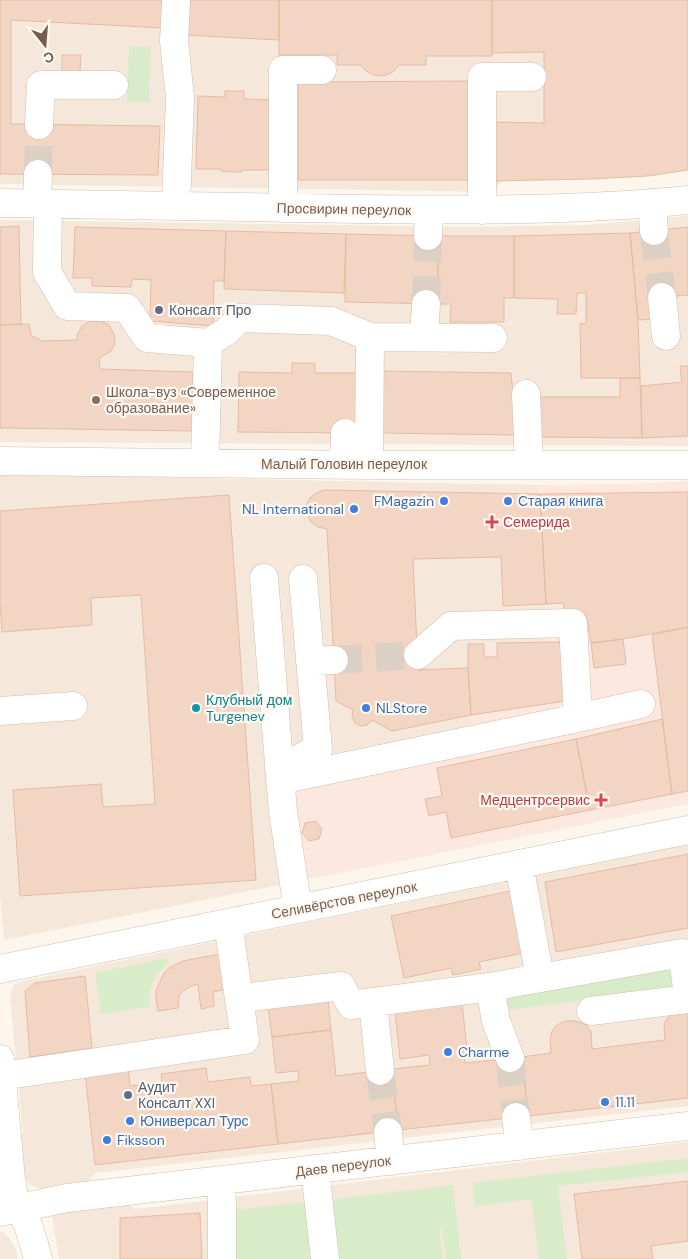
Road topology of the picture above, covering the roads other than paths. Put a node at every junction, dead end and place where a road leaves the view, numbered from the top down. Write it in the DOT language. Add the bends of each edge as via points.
graph roads {
  1 [pos="176,0"];
  2 [pos="322,70"];
  3 [pos="532,77"];
  4 [pos="114,86"];
  5 [pos="40,124"];
  6 [pos="38,174"];
  7 [pos="688,200"];
  8 [pos="0,203"];
  9 [pos="652,203"];
  10 [pos="43,204"];
  11 [pos="176,206"];
  12 [pos="283,208"];
  13 [pos="482,210"];
  14 [pos="654,230"];
  15 [pos="662,297"];
  16 [pos="426,304"];
  17 [pos="666,336"];
  18 [pos="370,337"];
  19 [pos="424,338"];
  20 [pos="493,338"];
  21 [pos="208,343"];
  22 [pos="526,394"];
  23 [pos="345,433"];
  24 [pos="0,461"];
  25 [pos="205,463"];
  26 [pos="357,464"];
  27 [pos="530,465"];
  28 [pos="688,465"];
  29 [pos="264,578"];
  30 [pos="302,579"];
  31 [pos="418,655"];
  32 [pos="641,704"];
  33 [pos="73,706"];
  34 [pos="0,712"];
  35 [pos="578,718"];
  36 [pos="280,775"];
  37 [pos="688,830"];
  38 [pos="519,864"];
  39 [pos="298,909"];
  40 [pos="228,923"];
  41 [pos="0,969"];
  42 [pos="540,978"];
  43 [pos="490,987"];
  44 [pos="688,994"];
  45 [pos="239,999"];
  46 [pos="688,999"];
  47 [pos="373,1002"];
  48 [pos="591,1010"];
  49 [pos="510,1058"];
  50 [pos="1,1068"];
  51 [pos="380,1070"];
  52 [pos="516,1118"];
  53 [pos="688,1126"];
  54 [pos="388,1132"];
  55 [pos="520,1146"];
  56 [pos="391,1160"];
  57 [pos="315,1169"];
  58 [pos="221,1181"];
  59 [pos="10,1211"];
  60 [pos="38,1259"];
  61 [pos="222,1259"];
  62 [pos="325,1259"];
  1 -- 11 [label="street" via="174,41 180,97"];
  2 -- 12 [label="street" via="283,70"];
  3 -- 13 [label="street" via="482,77"];
  4 -- 5 [label="street" via="41,85"];
  6 -- 10 [label="street"];
  7 -- 9 [label="street, Просвирин переулок"];
  8 -- 10 [label="street, Просвирин переулок"];
  9 -- 13 [label="street, Просвирин переулок"];
  9 -- 14 [label="street"];
  10 -- 11 [label="street, Просвирин переулок"];
  10 -- 21 [label="street" via="47,272 67,306 127,308 147,338"];
  11 -- 12 [label="street, Просвирин переулок"];
  12 -- 13 [label="street, Просвирин переулок" via="428,223"];
  15 -- 17 [label="street"];
  16 -- 19 [label="street"];
  18 -- 19 [label="street"];
  18 -- 21 [label="street" via="331,321 240,318"];
  18 -- 26 [label="street"];
  19 -- 20 [label="street"];
  21 -- 25 [label="street"];
  22 -- 27 [label="street"];
  23 -- 26 [label="street"];
  24 -- 25 [label="street, Малый Головин переулок"];
  25 -- 26 [label="street, Малый Головин переулок"];
  26 -- 27 [label="street, Малый Головин переулок"];
  27 -- 28 [label="street, Малый Головин переулок"];
  29 -- 36 [label="street"];
  30 -- 36 [label="street" via="322,661 318,749"];
  31 -- 35 [label="street" via="451,626 573,623"];
  32 -- 35 [label="street"];
  33 -- 34 [label="street"];
  35 -- 36 [label="street"];
  36 -- 39 [label="street"];
  37 -- 38 [label="street, Селивёрстов переулок"];
  38 -- 39 [label="street, Селивёрстов переулок"];
  38 -- 42 [label="street"];
  39 -- 40 [label="street, Селивёрстов переулок"];
  40 -- 41 [label="street, Селивёрстов переулок"];
  40 -- 45 [label="street"];
  42 -- 43 [label="street"];
  42 -- 44 [label="street" via="682,953"];
  43 -- 47 [label="street"];
  43 -- 49 [label="street" via="496,1022"];
  45 -- 47 [label="street" via="341,986 351,1005"];
  45 -- 50 [label="street" via="245,1040"];
  46 -- 48 [label="street"];
  47 -- 51 [label="street"];
  50 -- 59 [label="street" via="14,1196"];
  52 -- 55 [label="street"];
  53 -- 55 [label="street, Даев переулок"];
  54 -- 56 [label="street"];
  55 -- 56 [label="street, Даев переулок"];
  56 -- 57 [label="street, Даев переулок"];
  57 -- 58 [label="street, Даев переулок"];
  57 -- 62 [label="street"];
  58 -- 59 [label="street, Даев переулок" via="68,1198"];
  58 -- 61 [label="street"];
  59 -- 60 [label="street" via="34,1244"];
}
